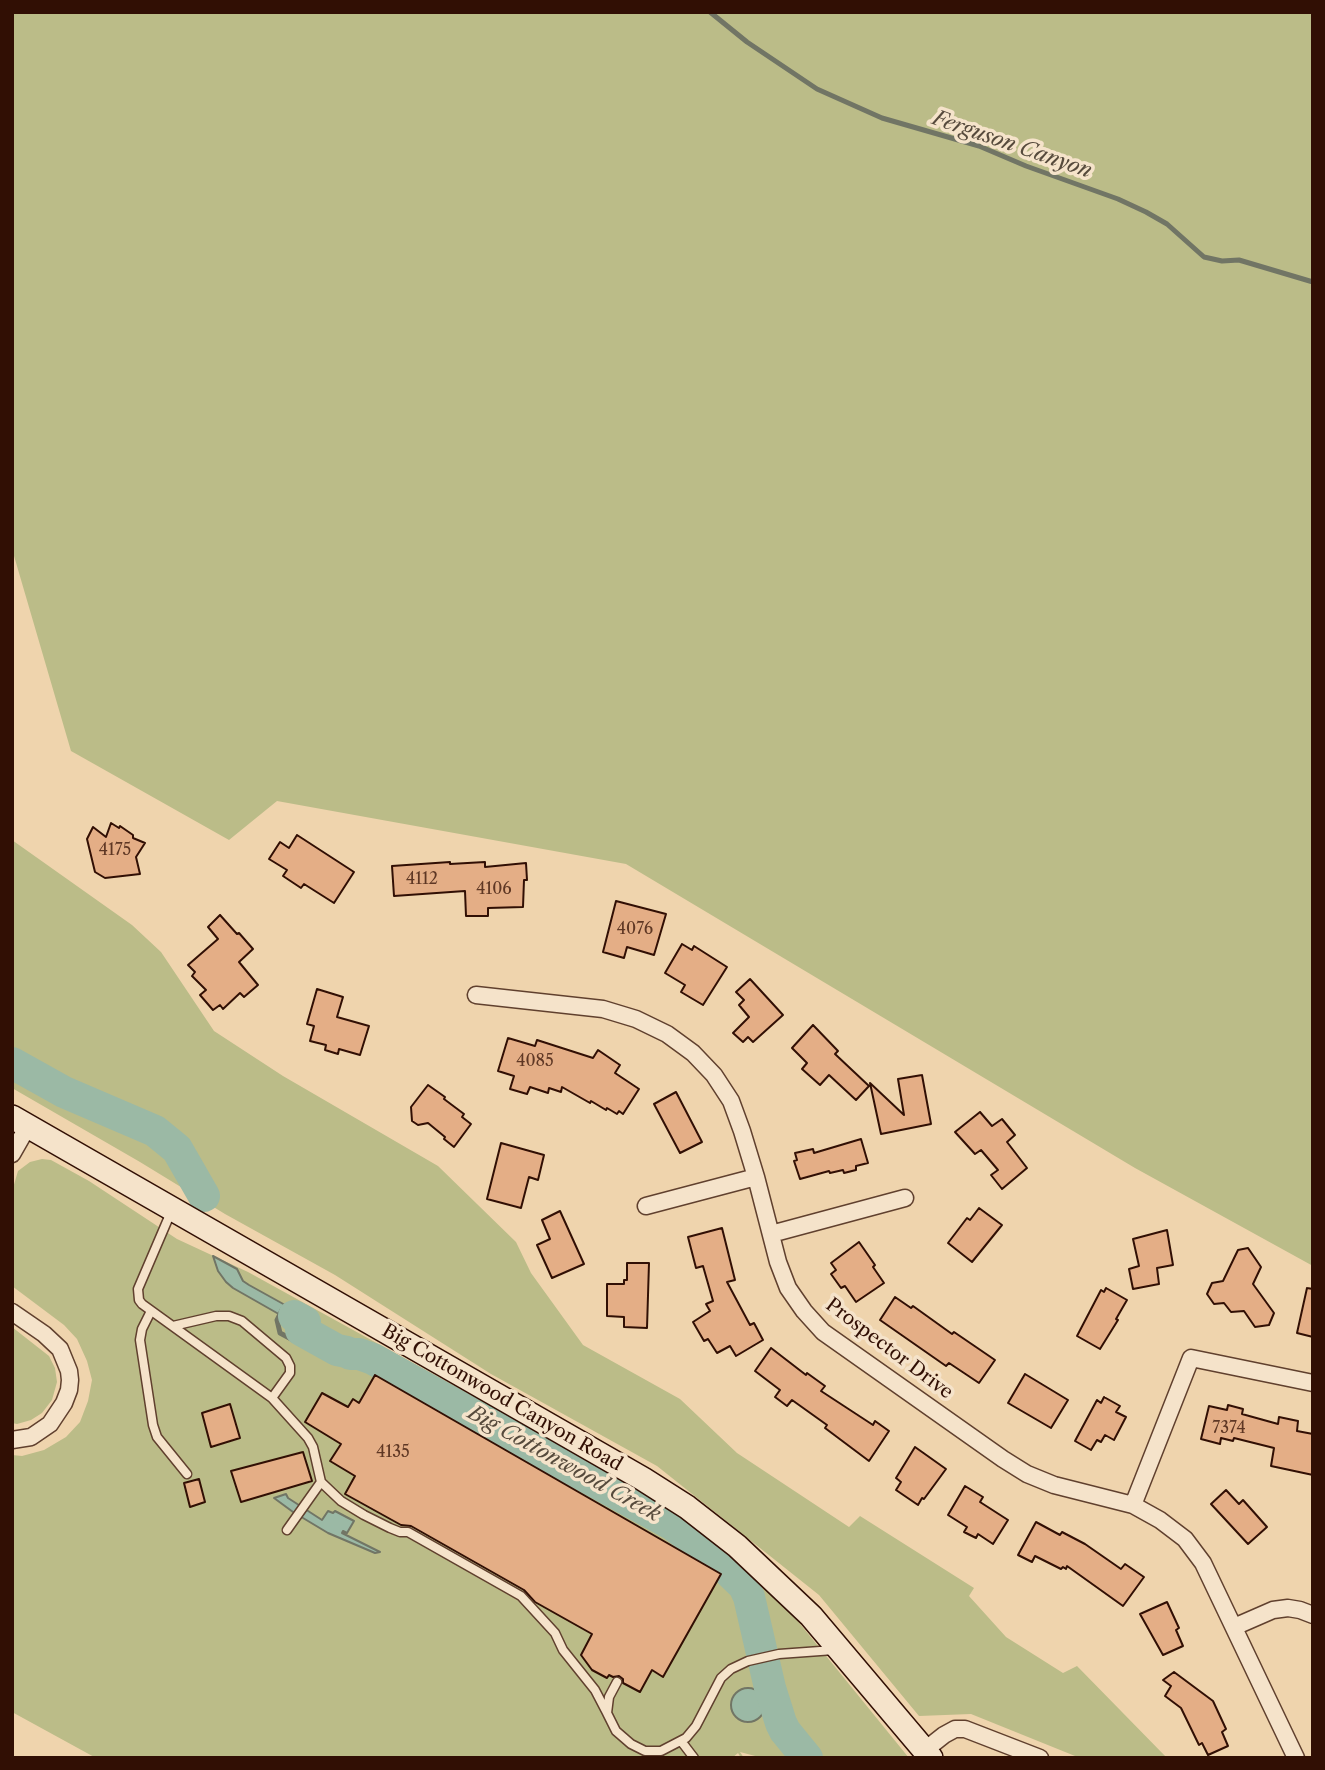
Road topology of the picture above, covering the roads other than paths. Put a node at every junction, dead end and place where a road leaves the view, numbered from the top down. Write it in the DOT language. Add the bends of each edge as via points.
graph roads {
  1 [pos="476,995"];
  2 [pos="20,1122"];
  3 [pos="12,1154"];
  4 [pos="756,1177"];
  5 [pos="905,1198"];
  6 [pos="646,1206"];
  7 [pos="173,1210"];
  8 [pos="771,1234"];
  9 [pos="151,1311"];
  10 [pos="12,1312"];
  11 [pos="173,1326"];
  12 [pos="1313,1383"];
  13 [pos="271,1398"];
  14 [pos="12,1440"];
  15 [pos="187,1474"];
  16 [pos="321,1482"];
  17 [pos="1133,1505"];
  18 [pos="287,1530"];
  19 [pos="1313,1615"];
  20 [pos="1234,1627"];
  21 [pos="841,1650"];
  22 [pos="617,1682"];
  23 [pos="607,1713"];
  24 [pos="681,1741"];
  25 [pos="928,1754"];
  26 [pos="694,1758"];
  27 [pos="1040,1758"];
  28 [pos="1296,1758"];
  1 -- 4 [label="street, Prospector Drive" via="603,1009 667,1034 693,1053 731,1101"];
  2 -- 3 [label="street"];
  2 -- 7 [label="main road, Big Cottonwood Canyon Road"];
  4 -- 6 [label="street"];
  4 -- 8 [label="street, Prospector Drive"];
  5 -- 8 [label="street"];
  7 -- 9 [label="lane" via="138,1289 139,1300"];
  7 -- 21 [label="main road, Big Cottonwood Canyon Road" via="687,1507 737,1546"];
  8 -- 17 [label="street, Prospector Drive" via="788,1288 823,1332 1027,1474"];
  9 -- 11 [label="lane"];
  9 -- 15 [label="lane" via="140,1340 153,1425 157,1437"];
  10 -- 14 [label="street" via="60,1349 70,1380 64,1403 50,1424 32,1437"];
  11 -- 13 [label="lane"];
  11 -- 13 [label="lane" via="216,1316 242,1321 286,1357 290,1366 290,1373"];
  12 -- 17 [label="street" via="1191,1358"];
  13 -- 16 [label="lane" via="308,1437"];
  16 -- 18 [label="lane"];
  16 -- 23 [label="lane" via="363,1515 408,1532 521,1596 555,1633"];
  17 -- 20 [label="street, Prospector Drive" via="1185,1539 1203,1563"];
  19 -- 20 [label="street" via="1288,1608 1273,1610"];
  20 -- 28 [label="street, Prospector Drive"];
  21 -- 24 [label="lane" via="779,1654 731,1669 721,1678 696,1726"];
  21 -- 25 [label="main road, Big Cottonwood Canyon Road"];
  22 -- 23 [label="lane"];
  23 -- 24 [label="lane" via="617,1731 645,1751 661,1751"];
  24 -- 26 [label="lane"];
  25 -- 27 [label="street" via="944,1735 965,1729"];
}
